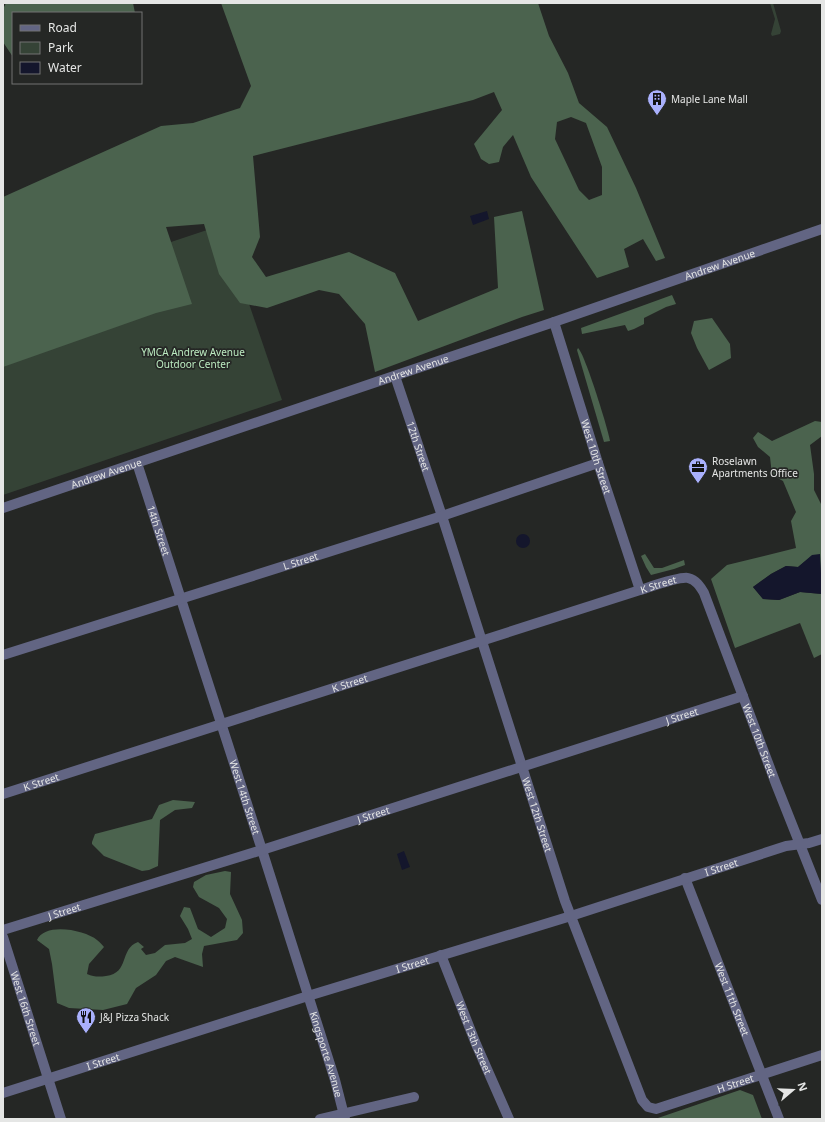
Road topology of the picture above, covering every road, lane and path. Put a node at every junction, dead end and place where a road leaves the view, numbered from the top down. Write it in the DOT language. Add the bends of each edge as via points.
graph roads {
  1 [pos="822,229"];
  2 [pos="554,322"];
  3 [pos="395,376"];
  4 [pos="137,463"];
  5 [pos="598,463"];
  6 [pos="3,508"];
  7 [pos="442,516"];
  8 [pos="696,582"];
  9 [pos="640,590"];
  10 [pos="180,598"];
  11 [pos="482,642"];
  12 [pos="3,655"];
  13 [pos="743,696"];
  14 [pos="221,725"];
  15 [pos="522,766"];
  16 [pos="3,794"];
  17 [pos="822,839"];
  18 [pos="800,844"];
  19 [pos="262,850"];
  20 [pos="685,878"];
  21 [pos="822,900"];
  22 [pos="570,916"];
  23 [pos="3,930"];
  24 [pos="3,937"];
  25 [pos="441,955"];
  26 [pos="308,996"];
  27 [pos="822,1055"];
  28 [pos="762,1075"];
  29 [pos="48,1079"];
  30 [pos="3,1093"];
  31 [pos="414,1097"];
  32 [pos="648,1107"];
  33 [pos="345,1116"];
  34 [pos="61,1119"];
  35 [pos="320,1119"];
  36 [pos="509,1119"];
  37 [pos="779,1119"];
  1 -- 2 [label="street, Andrew Avenue"];
  2 -- 3 [label="street, Andrew Avenue"];
  2 -- 5 [label="street, West 10th Street"];
  3 -- 4 [label="street, Andrew Avenue"];
  3 -- 7 [label="street, 12th Street"];
  4 -- 6 [label="street, Andrew Avenue"];
  4 -- 10 [label="street, 14th Street"];
  5 -- 7 [label="street, L Street"];
  5 -- 9 [label="street, West 10th Street"];
  7 -- 10 [label="street, L Street"];
  7 -- 11 [label="street, West 12th Street"];
  8 -- 9 [label="street, K Street" via="688,578 680,579"];
  8 -- 13 [label="street, West 10th Street" via="704,593"];
  9 -- 11 [label="street, K Street"];
  10 -- 12 [label="street, L Street"];
  10 -- 14 [label="street, West 14th Street"];
  11 -- 14 [label="street, K Street"];
  11 -- 15 [label="street, West 12th Street"];
  13 -- 15 [label="street, J Street"];
  13 -- 18 [label="street, West 10th Street"];
  14 -- 16 [label="street, K Street"];
  14 -- 19 [label="street, West 14th Street"];
  15 -- 19 [label="street, J Street"];
  15 -- 22 [label="street, West 12th Street"];
  17 -- 18 [label="street, I Street"];
  18 -- 20 [label="street, I Street" via="786,846"];
  18 -- 21 [label="street, West 10th Street"];
  19 -- 23 [label="street, J Street"];
  19 -- 26 [label="street, West 14th Street"];
  20 -- 22 [label="street, I Street"];
  20 -- 28 [label="street, West 11th Street"];
  22 -- 25 [label="street, I Street"];
  22 -- 32 [label="street, West 12th Street" via="642,1100"];
  24 -- 29 [label="street, West 16th Street"];
  25 -- 26 [label="street, I Street"];
  25 -- 36 [label="street, West 13th Street"];
  26 -- 29 [label="street, I Street"];
  26 -- 33 [label="street, Kingsporte Avenue"];
  27 -- 28 [label="street, H Street"];
  28 -- 32 [label="street, H Street" via="656,1109"];
  28 -- 37 [label="street, West 11th Street"];
  29 -- 30 [label="street, I Street"];
  29 -- 34 [label="street, West 16th Street"];
  31 -- 33 [label="street"];
  33 -- 35 [label="street"];
}
